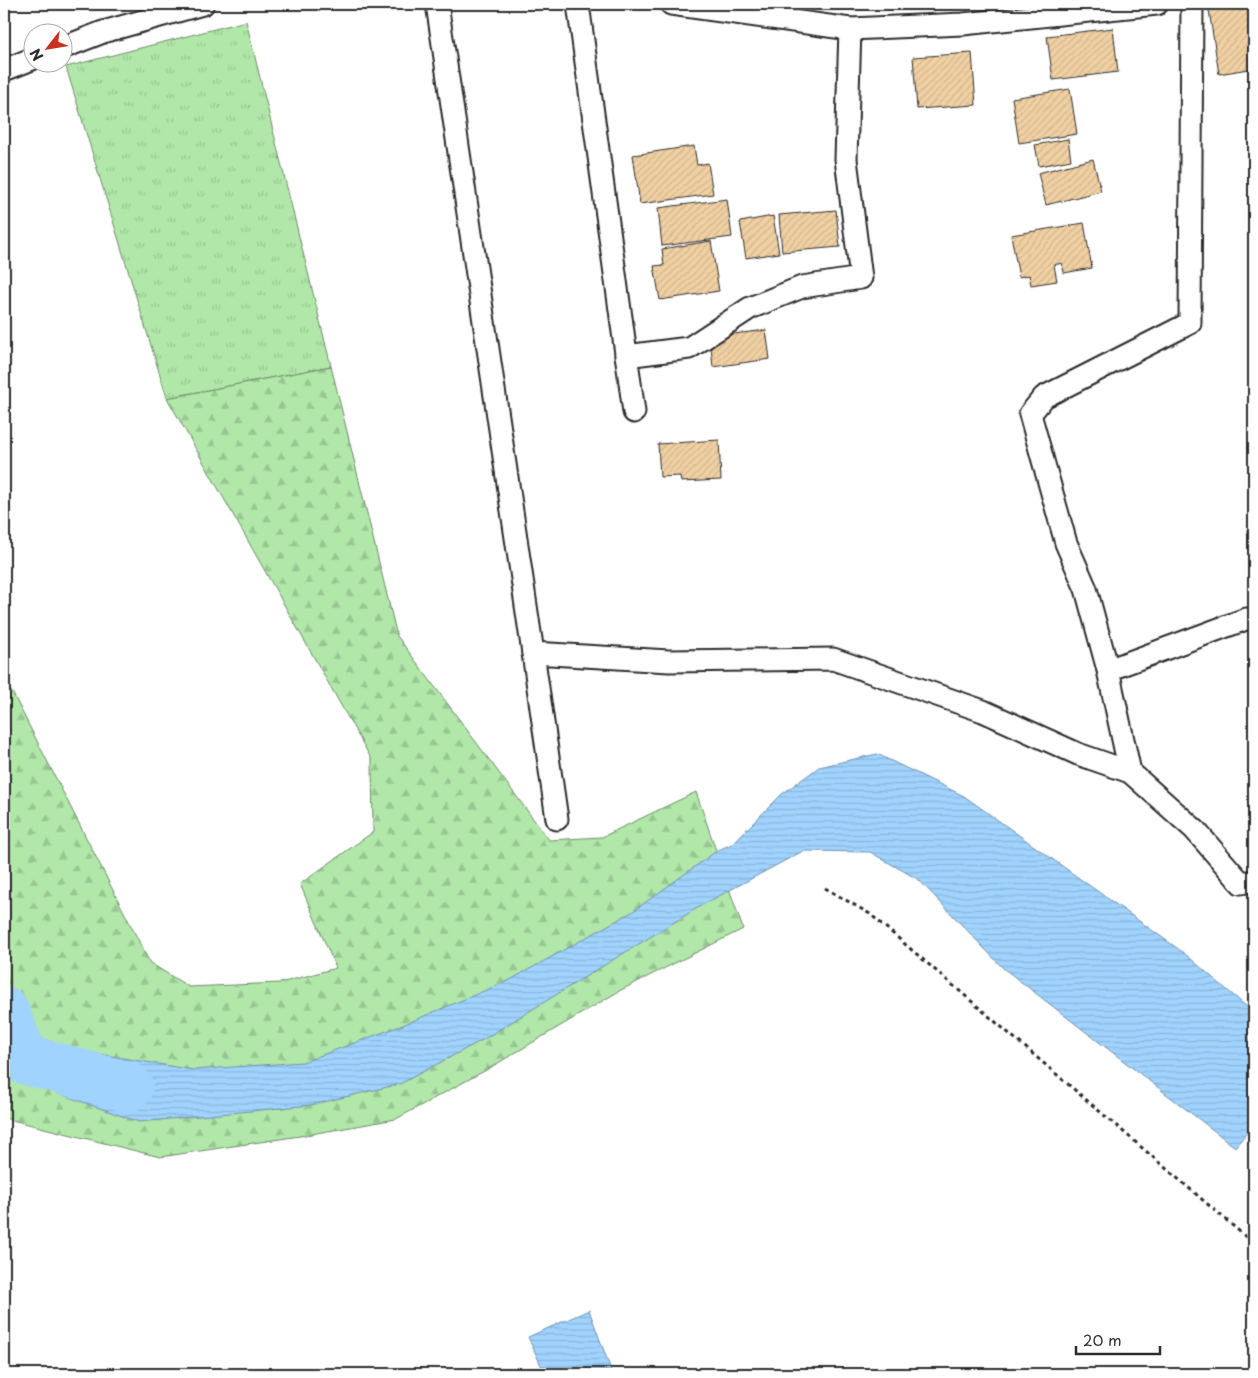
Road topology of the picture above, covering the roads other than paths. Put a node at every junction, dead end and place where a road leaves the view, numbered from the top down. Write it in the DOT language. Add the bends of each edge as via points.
graph roads {
  1 [pos="203,4"];
  2 [pos="437,4"];
  3 [pos="578,4"];
  4 [pos="671,4"];
  5 [pos="1157,4"];
  6 [pos="1192,4"];
  7 [pos="850,28"];
  8 [pos="72,44"];
  9 [pos="22,63"];
  10 [pos="4,70"];
  11 [pos="626,356"];
  12 [pos="634,412"];
  13 [pos="1246,619"];
  14 [pos="533,654"];
  15 [pos="1108,670"];
  16 [pos="1130,772"];
  17 [pos="557,819"];
  18 [pos="1254,880"];
  1 -- 8 [label="street"];
  2 -- 14 [label="street"];
  3 -- 11 [label="street"];
  4 -- 7 [label="street"];
  5 -- 7 [label="street" via="962,24"];
  6 -- 15 [label="street" via="1190,323 1044,397 1030,414 1066,543 1086,589"];
  7 -- 11 [label="street" via="846,159 860,278 802,287 750,308 689,348"];
  9 -- 10 [label="street"];
  11 -- 12 [label="street"];
  13 -- 15 [label="street"];
  14 -- 16 [label="street" via="669,661 833,659 983,711 1078,754"];
  14 -- 17 [label="street"];
  15 -- 16 [label="street"];
  16 -- 18 [label="street" via="1195,830 1241,883"];
}
